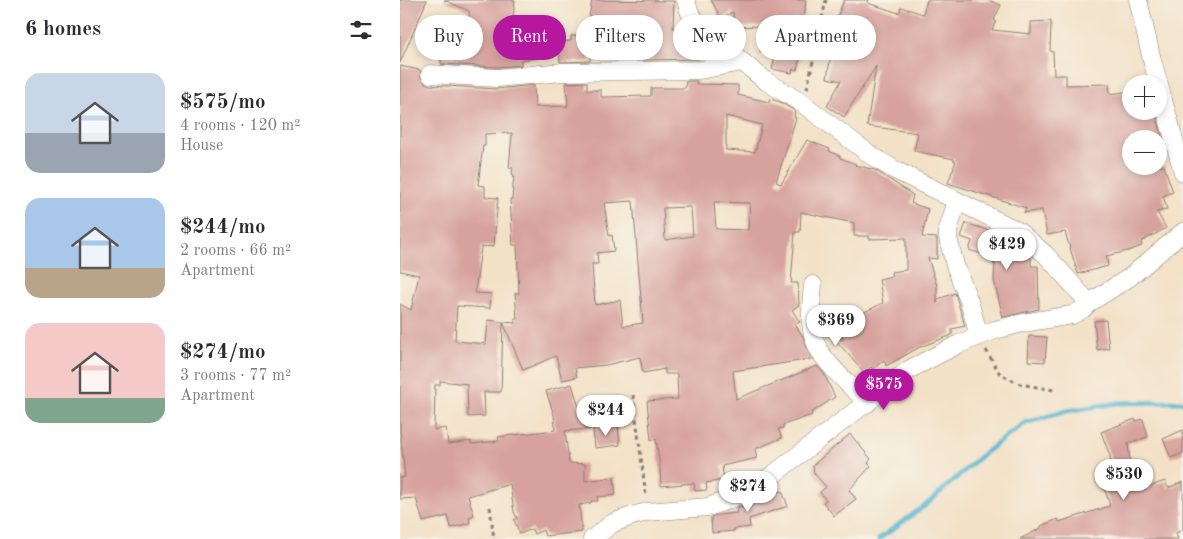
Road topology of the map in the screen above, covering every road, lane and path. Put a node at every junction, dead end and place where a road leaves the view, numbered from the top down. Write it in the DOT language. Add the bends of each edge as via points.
graph roads {
  1 [pos="686,0"];
  2 [pos="826,0"];
  3 [pos="1138,0"];
  4 [pos="742,62"];
  5 [pos="430,74"];
  6 [pos="803,104"];
  7 [pos="1183,172"];
  8 [pos="957,201"];
  9 [pos="1183,232"];
  10 [pos="813,285"];
  11 [pos="1089,303"];
  12 [pos="979,336"];
  13 [pos="1054,390"];
  14 [pos="634,395"];
  15 [pos="868,403"];
  16 [pos="490,507"];
  17 [pos="647,512"];
  18 [pos="494,539"];
  19 [pos="592,539"];
  1 -- 4 [label="street" via="696,22"];
  2 -- 6 [label="path"];
  3 -- 7 [label="street"];
  4 -- 5 [label="street" via="700,70 563,72 497,78"];
  4 -- 6 [label="street"];
  6 -- 8 [label="street" via="872,156"];
  8 -- 11 [label="street" via="1018,231 1046,255"];
  8 -- 12 [label="street" via="948,238"];
  9 -- 11 [label="street" via="1130,277"];
  10 -- 15 [label="street" via="810,311 816,345"];
  11 -- 12 [label="street" via="1072,315 1023,323"];
  12 -- 13 [label="path" via="1000,374 1020,384"];
  12 -- 15 [label="street" via="910,369"];
  14 -- 17 [label="path"];
  15 -- 17 [label="street" via="770,477 733,498 708,507"];
  16 -- 18 [label="path"];
  17 -- 19 [label="street" via="614,523"];
}
